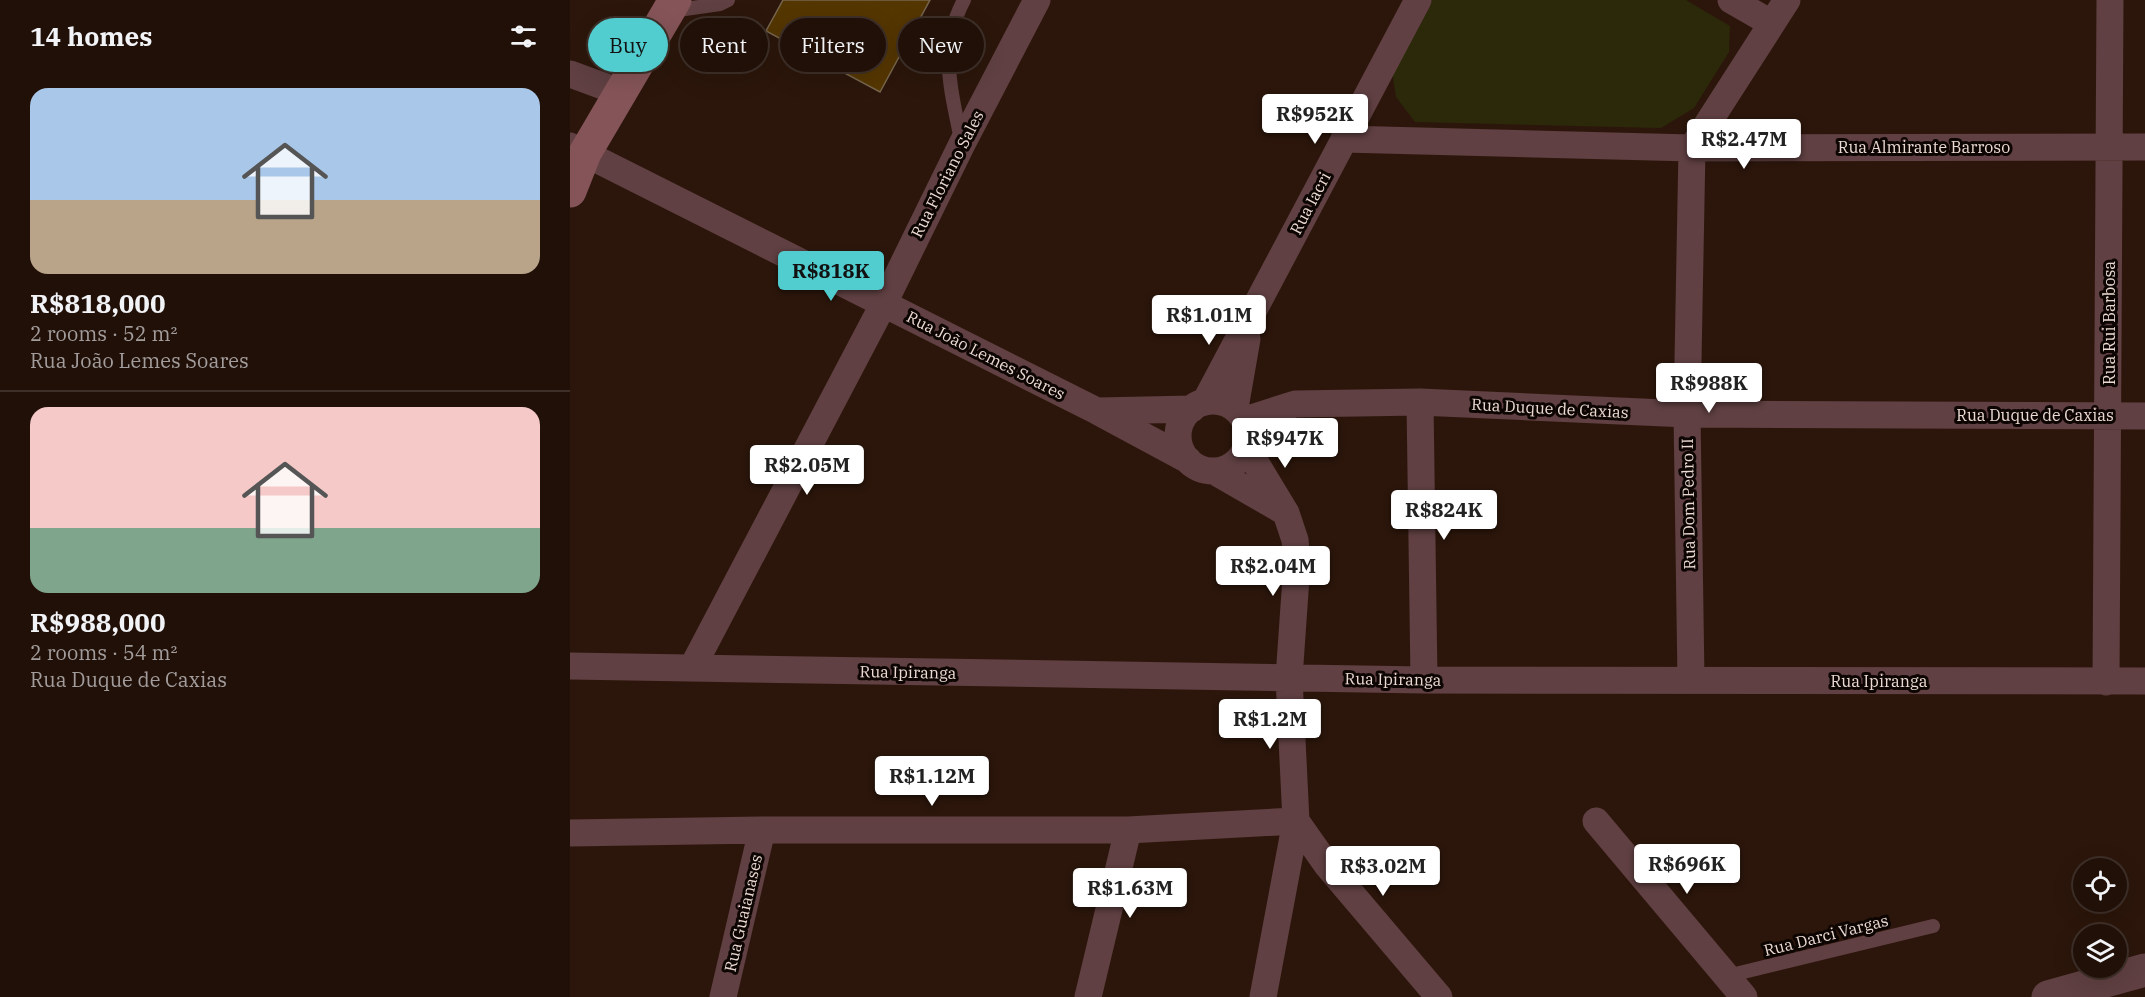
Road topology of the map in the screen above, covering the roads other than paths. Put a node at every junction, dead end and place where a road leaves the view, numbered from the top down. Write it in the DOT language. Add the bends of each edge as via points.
graph roads {
  1 [pos="728,0"];
  2 [pos="964,0"];
  3 [pos="1037,0"];
  4 [pos="1418,0"];
  5 [pos="1731,0"];
  6 [pos="1787,0"];
  7 [pos="2110,0"];
  8 [pos="672,6"];
  9 [pos="1772,23"];
  10 [pos="570,74"];
  11 [pos="622,93"];
  12 [pos="1344,139"];
  13 [pos="962,144"];
  14 [pos="2110,147"];
  15 [pos="2145,147"];
  16 [pos="1692,148"];
  17 [pos="577,150"];
  18 [pos="570,191"];
  19 [pos="884,303"];
  20 [pos="1252,311"];
  21 [pos="1420,402"];
  22 [pos="1198,405"];
  23 [pos="1097,411"];
  24 [pos="1240,414"];
  25 [pos="1687,414"];
  26 [pos="2109,414"];
  27 [pos="2145,416"];
  28 [pos="1246,447"];
  29 [pos="1188,460"];
  30 [pos="1214,471"];
  31 [pos="1286,513"];
  32 [pos="570,666"];
  33 [pos="692,668"];
  34 [pos="1289,678"];
  35 [pos="1424,680"];
  36 [pos="1691,680"];
  37 [pos="2145,681"];
  38 [pos="2106,682"];
  39 [pos="1296,821"];
  40 [pos="1596,821"];
  41 [pos="762,830"];
  42 [pos="1128,830"];
  43 [pos="570,833"];
  44 [pos="1933,926"];
  45 [pos="1727,976"];
  46 [pos="2138,981"];
  47 [pos="2056,996"];
  48 [pos="723,997"];
  49 [pos="1088,997"];
  50 [pos="1263,997"];
  51 [pos="1439,997"];
  52 [pos="1744,997"];
  1 -- 8 [label="lane" via="720,4"];
  2 -- 13 [label="lane" via="954,20 947,54"];
  3 -- 13 [label="street, Rua Floriano Sales"];
  4 -- 12 [label="street, Rua Iacri"];
  5 -- 9 [label="street"];
  6 -- 9 [label="street"];
  7 -- 14 [label="street, Rua Rui Barbosa"];
  8 -- 11 [label="main road"];
  9 -- 16 [label="street"];
  10 -- 11 [label="street"];
  11 -- 17 [label="main road"];
  12 -- 16 [label="street, Rua Almirante Barroso"];
  12 -- 20 [label="street, Rua Iacri"];
  13 -- 19 [label="street, Rua Floriano Sales"];
  14 -- 15 [label="street, Rua Almirante Barroso"];
  14 -- 16 [label="street, Rua Almirante Barroso"];
  14 -- 26 [label="street, Rua Rui Barbosa"];
  16 -- 25 [label="street, Rua Dom Pedro II"];
  17 -- 18 [label="main road"];
  17 -- 19 [label="street, Rua João Lemes Soares"];
  19 -- 23 [label="street, Rua João Lemes Soares"];
  19 -- 33 [label="street, Rua Floriano Sales"];
  20 -- 22 [label="street, Rua Iacri"];
  20 -- 24 [label="street, Rua Iacri"];
  21 -- 24 [label="street, Rua Duque de Caxias" via="1295,404"];
  21 -- 25 [label="street, Rua Duque de Caxias"];
  21 -- 35 [label="street"];
  22 -- 23 [label="street, Rua João Lemes Soares"];
  22 -- 24 [label="street" via="1220,402"];
  22 -- 29 [label="street" via="1182,420 1178,435"];
  23 -- 29 [label="street, Rua João Lemes Soares"];
  24 -- 28 [label="street" via="1248,434"];
  25 -- 26 [label="street, Rua Duque de Caxias"];
  25 -- 36 [label="street, Rua Dom Pedro II"];
  26 -- 27 [label="street, Rua Duque de Caxias"];
  26 -- 38 [label="street, Rua Rui Barbosa"];
  28 -- 30 [label="street" via="1228,468"];
  28 -- 31 [label="street"];
  29 -- 30 [label="street" via="1200,469"];
  30 -- 31 [label="street"];
  31 -- 34 [label="street" via="1297,562"];
  32 -- 33 [label="street, Rua Ipiranga"];
  33 -- 34 [label="street, Rua Ipiranga"];
  34 -- 35 [label="street, Rua Ipiranga"];
  34 -- 39 [label="street"];
  35 -- 36 [label="street, Rua Ipiranga"];
  36 -- 38 [label="street, Rua Ipiranga"];
  37 -- 38 [label="street, Rua Ipiranga"];
  39 -- 42 [label="street"];
  39 -- 50 [label="street"];
  39 -- 51 [label="street" via="1327,865"];
  40 -- 45 [label="street"];
  41 -- 42 [label="street"];
  41 -- 43 [label="street"];
  41 -- 48 [label="street, Rua Guaianases"];
  42 -- 49 [label="street"];
  44 -- 45 [label="lane, Rua Darci Vargas"];
  45 -- 52 [label="street"];
  46 -- 47 [label="street"];
}
